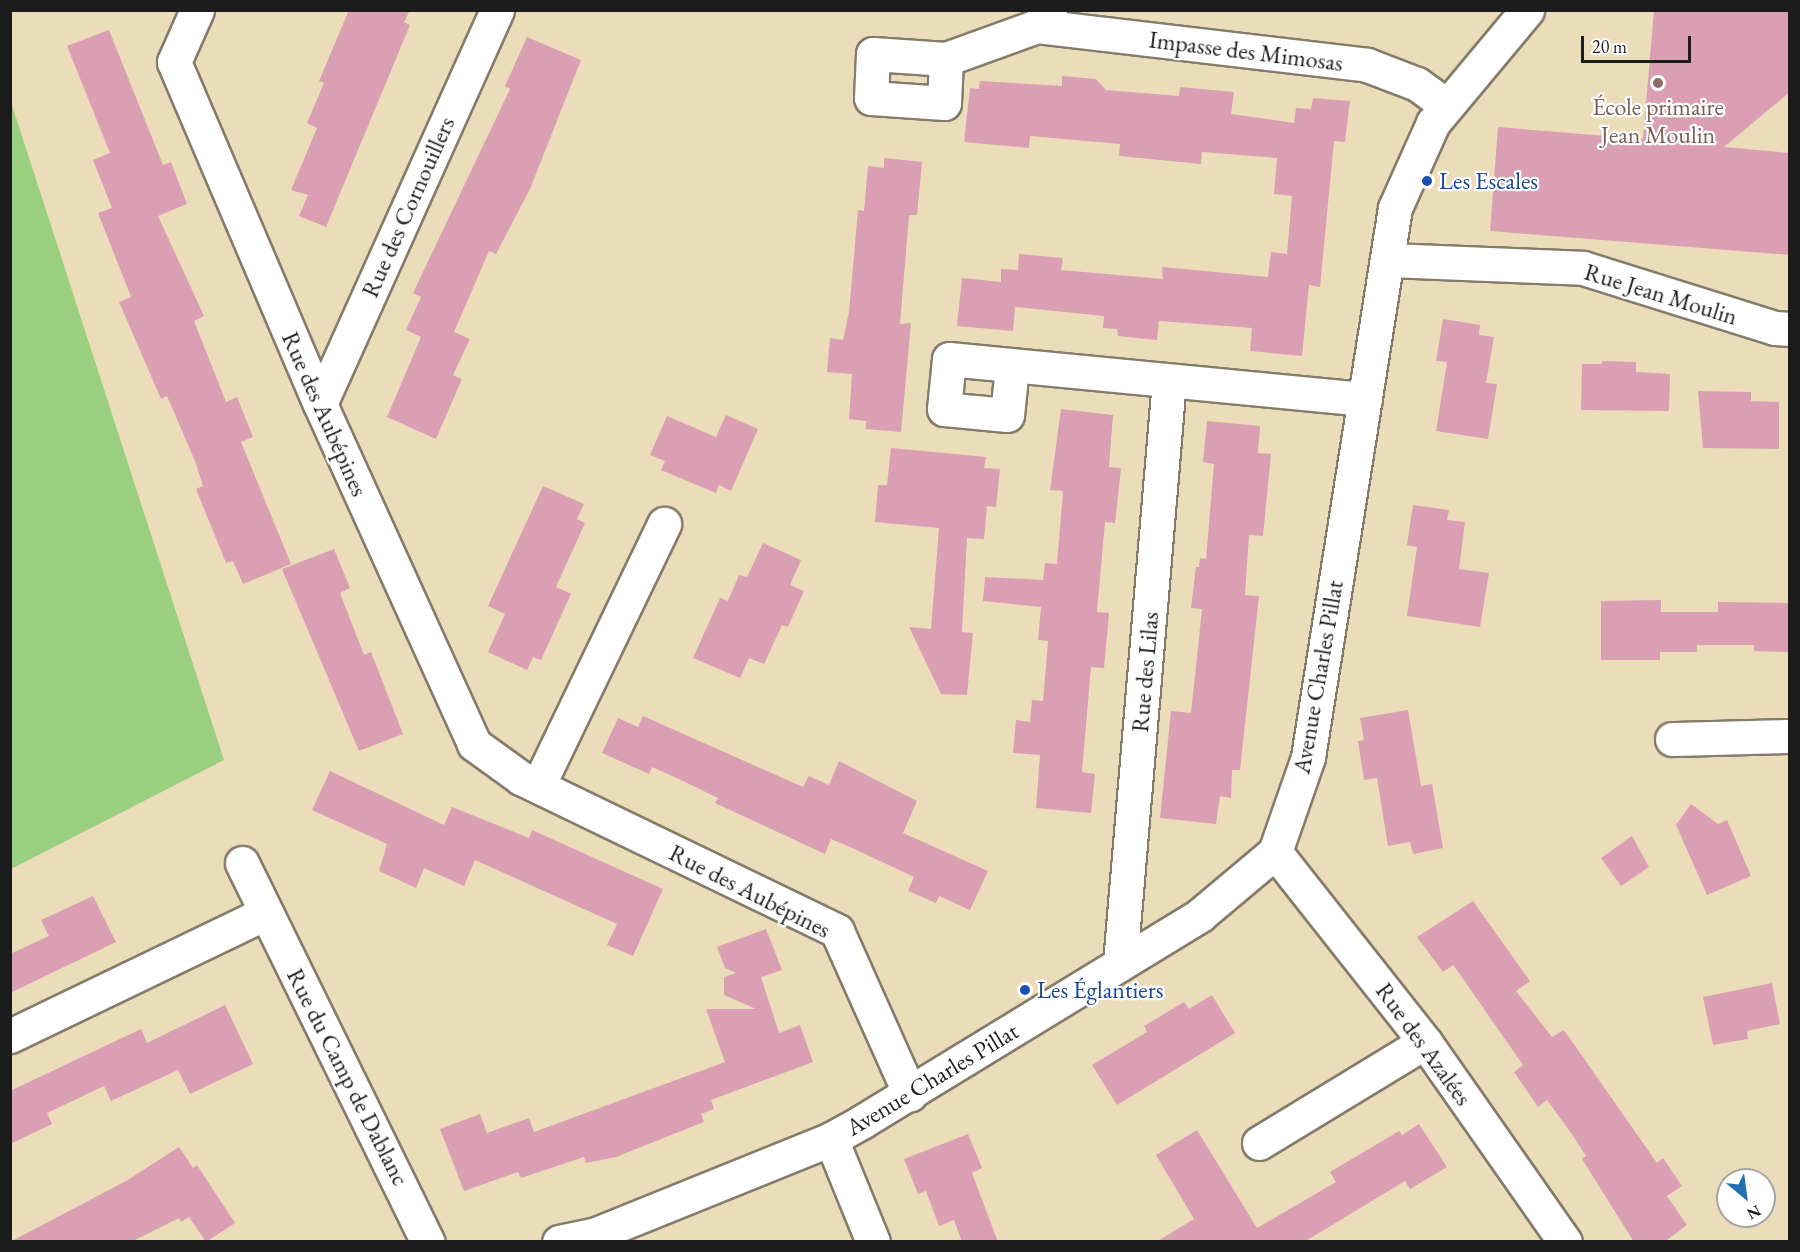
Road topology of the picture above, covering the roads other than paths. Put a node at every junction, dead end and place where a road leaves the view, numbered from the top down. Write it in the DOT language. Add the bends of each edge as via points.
graph roads {
  1 [pos="197,10"];
  2 [pos="497,10"];
  3 [pos="1527,10"];
  4 [pos="1043,18"];
  5 [pos="946,59"];
  6 [pos="1446,105"];
  7 [pos="1387,260"];
  8 [pos="1790,329"];
  9 [pos="1012,366"];
  10 [pos="1169,381"];
  11 [pos="1365,399"];
  12 [pos="320,404"];
  13 [pos="664,524"];
  14 [pos="1790,736"];
  15 [pos="1672,739"];
  16 [pos="538,786"];
  17 [pos="1275,852"];
  18 [pos="242,863"];
  19 [pos="266,913"];
  20 [pos="1120,963"];
  21 [pos="10,1036"];
  22 [pos="1425,1042"];
  23 [pos="910,1094"];
  24 [pos="831,1139"];
  25 [pos="1259,1143"];
  26 [pos="428,1242"];
  27 [pos="558,1242"];
  28 [pos="873,1242"];
  29 [pos="1565,1242"];
  1 -- 12 [label="street, Rue des Aubépines" via="174,62"];
  2 -- 12 [label="street, Rue des Cornouillers"];
  3 -- 6 [label="street, Avenue Charles Pillat"];
  4 -- 5 [label="street, Impasse des Mimosas"];
  4 -- 6 [label="street, Impasse des Mimosas" via="1367,65 1417,84"];
  6 -- 7 [label="street, Avenue Charles Pillat" via="1423,144 1395,208"];
  7 -- 8 [label="street, Rue Jean Moulin" via="1583,268 1775,328"];
  7 -- 11 [label="street, Avenue Charles Pillat"];
  9 -- 10 [label="street"];
  10 -- 11 [label="street"];
  10 -- 20 [label="street, Rue des Lilas"];
  11 -- 17 [label="street, Avenue Charles Pillat" via="1308,757"];
  12 -- 16 [label="street, Rue des Aubépines" via="474,744"];
  13 -- 16 [label="street"];
  14 -- 15 [label="street"];
  16 -- 23 [label="street, Rue des Aubépines" via="837,931"];
  17 -- 20 [label="street, Avenue Charles Pillat" via="1200,915"];
  17 -- 22 [label="street, Rue des Azalées"];
  18 -- 19 [label="street, Rue du Camp de Dablanc"];
  19 -- 21 [label="street"];
  19 -- 26 [label="street, Rue du Camp de Dablanc"];
  20 -- 23 [label="street, Avenue Charles Pillat"];
  22 -- 25 [label="street"];
  22 -- 29 [label="street, Rue des Azalées"];
  23 -- 24 [label="street, Avenue Charles Pillat"];
  24 -- 27 [label="street, Avenue Charles Pillat" via="596,1234"];
  24 -- 28 [label="street"];
}
